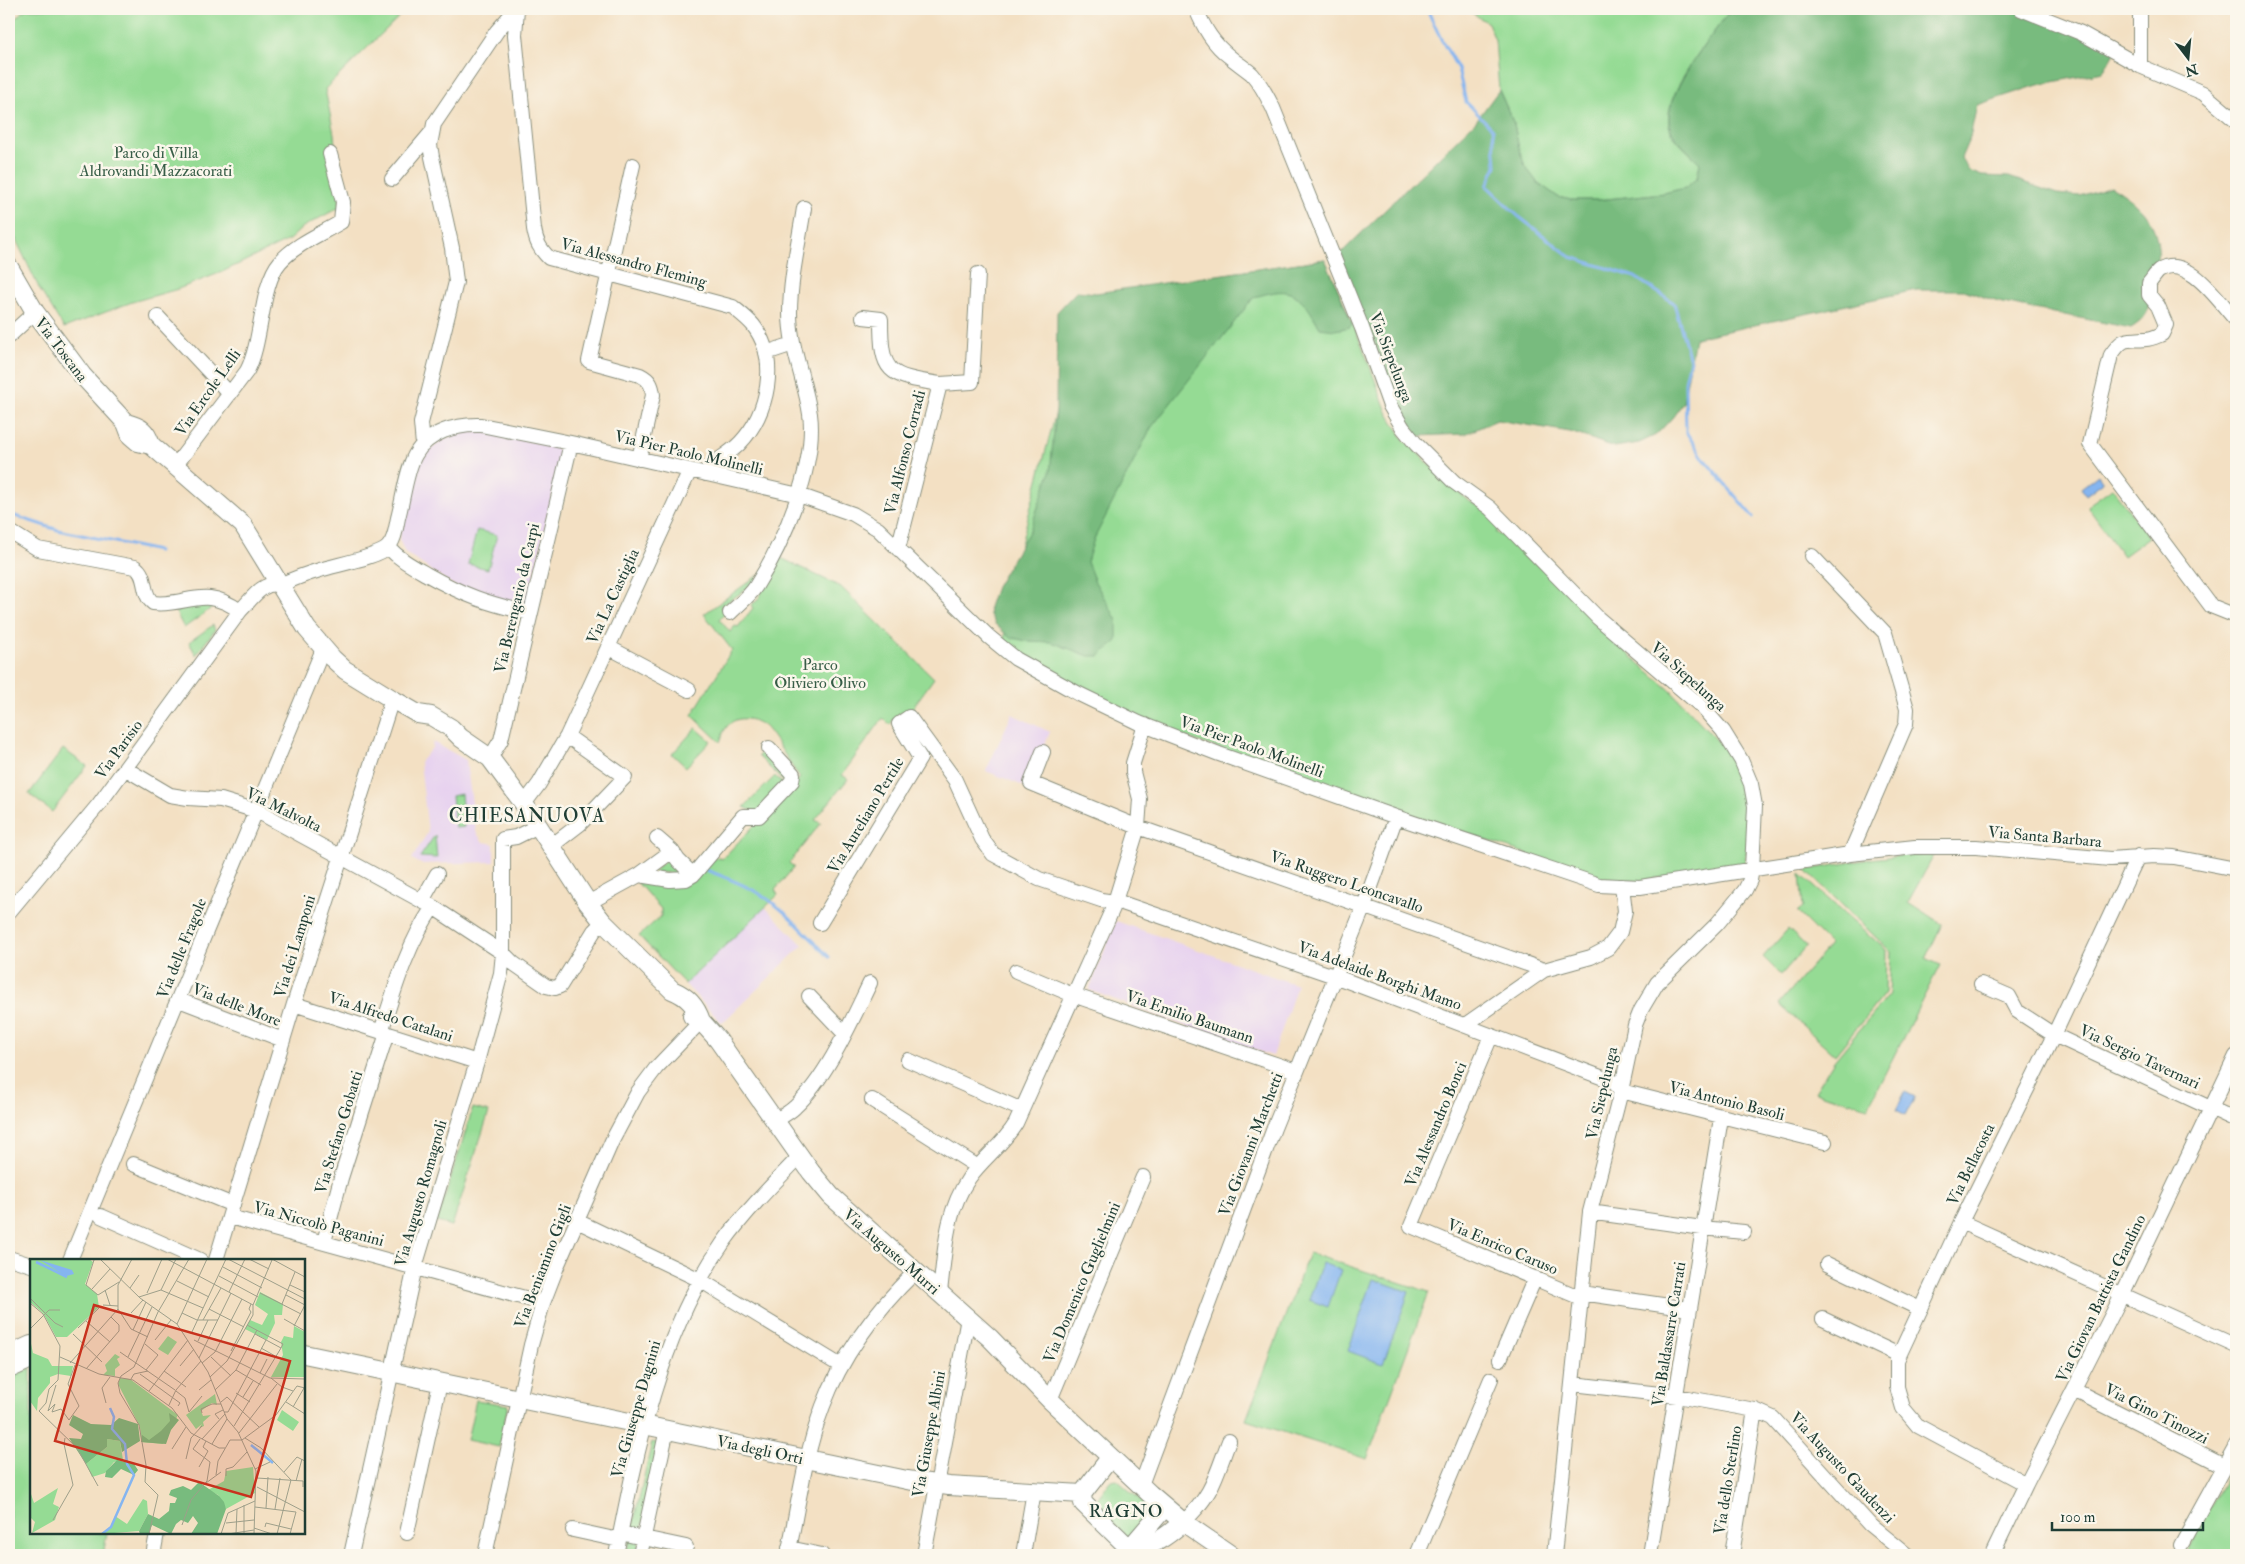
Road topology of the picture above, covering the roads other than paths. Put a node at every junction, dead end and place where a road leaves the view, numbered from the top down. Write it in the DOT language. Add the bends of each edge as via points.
graph roads {
  1 [pos="516,9"];
  2 [pos="1196,9"];
  3 [pos="2021,9"];
  4 [pos="2140,9"];
  5 [pos="2140,66"];
  6 [pos="2236,121"];
  7 [pos="431,133"];
  8 [pos="330,154"];
  9 [pos="633,165"];
  10 [pos="392,179"];
  11 [pos="804,208"];
  12 [pos="9,267"];
  13 [pos="978,274"];
  14 [pos="608,275"];
  15 [pos="35,312"];
  16 [pos="158,317"];
  17 [pos="863,317"];
  18 [pos="2236,320"];
  19 [pos="9,336"];
  20 [pos="793,344"];
  21 [pos="766,353"];
  22 [pos="940,384"];
  23 [pos="230,394"];
  24 [pos="571,443"];
  25 [pos="422,445"];
  26 [pos="639,459"];
  27 [pos="175,466"];
  28 [pos="690,470"];
  29 [pos="706,474"];
  30 [pos="799,495"];
  31 [pos="9,531"];
  32 [pos="388,547"];
  33 [pos="898,549"];
  34 [pos="1812,556"];
  35 [pos="280,585"];
  36 [pos="244,606"];
  37 [pos="530,613"];
  38 [pos="730,613"];
  39 [pos="2236,616"];
  40 [pos="608,647"];
  41 [pos="323,648"];
  42 [pos="689,690"];
  43 [pos="392,699"];
  44 [pos="1145,725"];
  45 [pos="567,736"];
  46 [pos="768,748"];
  47 [pos="1044,752"];
  48 [pos="490,758"];
  49 [pos="126,769"];
  50 [pos="524,804"];
  51 [pos="257,811"];
  52 [pos="1396,817"];
  53 [pos="538,826"];
  54 [pos="1138,827"];
  55 [pos="658,838"];
  56 [pos="550,846"];
  57 [pos="672,851"];
  58 [pos="1850,854"];
  59 [pos="2138,856"];
  60 [pos="340,857"];
  61 [pos="1752,869"];
  62 [pos="2236,869"];
  63 [pos="438,874"];
  64 [pos="639,875"];
  65 [pos="693,875"];
  66 [pos="1622,886"];
  67 [pos="1115,902"];
  68 [pos="588,903"];
  69 [pos="427,904"];
  70 [pos="1364,906"];
  71 [pos="9,912"];
  72 [pos="603,922"];
  73 [pos="820,923"];
  74 [pos="503,953"];
  75 [pos="1544,970"];
  76 [pos="1016,971"];
  77 [pos="1334,976"];
  78 [pos="870,983"];
  79 [pos="1981,984"];
  80 [pos="1073,995"];
  81 [pos="809,996"];
  82 [pos="179,1000"];
  83 [pos="294,1004"];
  84 [pos="701,1021"];
  85 [pos="1465,1026"];
  86 [pos="384,1032"];
  87 [pos="845,1034"];
  88 [pos="2054,1035"];
  89 [pos="1491,1036"];
  90 [pos="283,1040"];
  91 [pos="2236,1056"];
  92 [pos="908,1060"];
  93 [pos="477,1062"];
  94 [pos="1296,1070"];
  95 [pos="1620,1091"];
  96 [pos="872,1100"];
  97 [pos="2212,1108"];
  98 [pos="1022,1110"];
  99 [pos="1721,1118"];
  100 [pos="776,1120"];
  101 [pos="2236,1120"];
  102 [pos="1825,1142"];
  103 [pos="801,1155"];
  104 [pos="133,1164"];
  105 [pos="978,1167"];
  106 [pos="1143,1177"];
  107 [pos="232,1211"];
  108 [pos="1590,1212"];
  109 [pos="101,1216"];
  110 [pos="576,1221"];
  111 [pos="1961,1222"];
  112 [pos="1410,1226"];
  113 [pos="1702,1228"];
  114 [pos="1744,1232"];
  115 [pos="324,1242"];
  116 [pos="9,1258"];
  117 [pos="70,1259"];
  118 [pos="198,1259"];
  119 [pos="216,1259"];
  120 [pos="1827,1264"];
  121 [pos="30,1265"];
  122 [pos="415,1267"];
  123 [pos="916,1271"];
  124 [pos="1535,1278"];
  125 [pos="700,1280"];
  126 [pos="940,1292"];
  127 [pos="2122,1295"];
  128 [pos="1582,1296"];
  129 [pos="543,1303"];
  130 [pos="1689,1309"];
  131 [pos="1920,1310"];
  132 [pos="968,1318"];
  133 [pos="1823,1319"];
  134 [pos="30,1345"];
  135 [pos="2236,1346"];
  136 [pos="305,1354"];
  137 [pos="9,1355"];
  138 [pos="1899,1355"];
  139 [pos="30,1359"];
  140 [pos="1500,1359"];
  141 [pos="841,1366"];
  142 [pos="9,1369"];
  143 [pos="391,1373"];
  144 [pos="1492,1379"];
  145 [pos="440,1383"];
  146 [pos="1573,1384"];
  147 [pos="2074,1390"];
  148 [pos="1677,1396"];
  149 [pos="519,1399"];
  150 [pos="1050,1400"];
  151 [pos="1755,1410"];
  152 [pos="646,1424"];
  153 [pos="668,1429"];
  154 [pos="1229,1441"];
  155 [pos="2236,1445"];
  156 [pos="1110,1458"];
  157 [pos="808,1460"];
  158 [pos="2224,1466"];
  159 [pos="2026,1484"];
  160 [pos="938,1485"];
  161 [pos="1140,1485"];
  162 [pos="1034,1491"];
  163 [pos="1082,1494"];
  164 [pos="1165,1507"];
  165 [pos="1183,1522"];
  166 [pos="572,1530"];
  167 [pos="407,1533"];
  168 [pos="157,1534"];
  169 [pos="619,1536"];
  170 [pos="644,1537"];
  171 [pos="2181,1545"];
  172 [pos="686,1547"];
  173 [pos="788,1552"];
  174 [pos="1129,1552"];
  175 [pos="153,1555"];
  176 [pos="351,1555"];
  177 [pos="485,1555"];
  178 [pos="616,1555"];
  179 [pos="640,1555"];
  180 [pos="822,1555"];
  181 [pos="924,1555"];
  182 [pos="1023,1555"];
  183 [pos="1231,1555"];
  184 [pos="1417,1555"];
  185 [pos="1554,1555"];
  186 [pos="1650,1555"];
  187 [pos="1732,1555"];
  188 [pos="1907,1555"];
  189 [pos="1992,1555"];
  1 -- 7 [label="street" via="497,31"];
  1 -- 14 [label="street, Via Alessandro Fleming" via="515,36 536,241 549,258"];
  2 -- 61 [label="street, Via Siepelunga" via="1211,39 1250,72 1262,86 1273,108 1390,406 1403,428 1454,482 1490,508 1598,618 1702,706 1723,731 1751,784 1755,806"];
  3 -- 5 [label="street" via="2082,33"];
  4 -- 5 [label="street"];
  5 -- 6 [label="street" via="2203,92"];
  7 -- 10 [label="street"];
  7 -- 25 [label="street" via="432,157 456,282 421,423"];
  8 -- 23 [label="street, Via Ercole Lelli" via="342,202 341,222 294,249 280,263 269,287 254,357"];
  9 -- 14 [label="street"];
  11 -- 20 [label="street" via="791,294"];
  12 -- 15 [label="main road, Via Toscana"];
  13 -- 22 [label="street, Via Alfonso Corradi" via="972,382"];
  14 -- 21 [label="street, Via Alessandro Fleming" via="733,307 754,326"];
  14 -- 26 [label="street" via="589,361 648,379 653,396"];
  15 -- 19 [label="street"];
  15 -- 27 [label="main road, Via Toscana" via="91,387 126,423 131,436 138,442 151,444"];
  16 -- 23 [label="street"];
  17 -- 22 [label="street" via="881,319 881,352 889,368 907,379"];
  18 -- 39 [label="street" via="2206,287 2184,269 2169,267 2158,271 2149,283 2149,296 2158,306 2166,325 2162,334 2147,339 2127,338 2111,356 2090,444 2211,606"];
  20 -- 21 [label="street"];
  20 -- 30 [label="street" via="811,428"];
  21 -- 29 [label="street, Via Alessandro Fleming" via="768,374 759,416 740,444 710,466"];
  22 -- 33 [label="street, Via Alfonso Corradi"];
  23 -- 27 [label="street, Via Ercole Lelli"];
  24 -- 25 [label="street, Via Pier Paolo Molinelli" via="467,424 452,427"];
  24 -- 26 [label="street, Via Pier Paolo Molinelli"];
  24 -- 37 [label="street, Via Berengario da Carpi"];
  25 -- 32 [label="street" via="414,456 396,529"];
  26 -- 28 [label="street, Via Pier Paolo Molinelli"];
  27 -- 35 [label="main road, Via Toscana" via="243,526"];
  28 -- 29 [label="street, Via Pier Paolo Molinelli"];
  28 -- 40 [label="street, Via La Castiglia"];
  29 -- 30 [label="street, Via Pier Paolo Molinelli"];
  30 -- 33 [label="street, Via Pier Paolo Molinelli" via="853,514 878,529"];
  30 -- 38 [label="street" via="756,587"];
  31 -- 36 [label="street" via="38,549 135,567 143,575 148,598 153,602 208,597 233,606"];
  32 -- 35 [label="street, Via Parisio" via="379,553 321,569"];
  32 -- 37 [label="street" via="406,563 458,592 494,606"];
  33 -- 44 [label="street, Via Pier Paolo Molinelli" via="1016,659"];
  34 -- 58 [label="street" via="1885,633 1907,709 1906,724"];
  35 -- 36 [label="street, Via Parisio" via="264,586"];
  35 -- 41 [label="main road, Via Augusto Murri" via="307,629"];
  36 -- 49 [label="street, Via Parisio"];
  37 -- 48 [label="street, Via Berengario da Carpi" via="501,740"];
  40 -- 42 [label="street"];
  40 -- 45 [label="street, Via La Castiglia"];
  41 -- 43 [label="main road, Via Augusto Murri" via="345,670"];
  41 -- 51 [label="street, Via delle Fragole"];
  43 -- 48 [label="main road, Via Augusto Murri" via="418,714 446,724"];
  43 -- 60 [label="street, Via dei Lamponi"];
  44 -- 52 [label="street, Via Pier Paolo Molinelli"];
  44 -- 54 [label="street" via="1133,763 1140,799"];
  45 -- 50 [label="street, Via La Castiglia"];
  45 -- 56 [label="street" via="625,777 580,824"];
  46 -- 65 [label="street" via="793,774 792,781 759,816 743,816"];
  47 -- 54 [label="street, Via Ruggero Leoncavallo" via="1030,783"];
  48 -- 50 [label="main road, Via Augusto Murri"];
  49 -- 51 [label="street, Via Malvolta" via="170,794 226,801"];
  49 -- 71 [label="street, Via Parisio"];
  50 -- 53 [label="main road, Via Augusto Murri"];
  51 -- 60 [label="street, Via Malvolta"];
  51 -- 82 [label="street, Via delle Fragole"];
  52 -- 66 [label="street, Via Pier Paolo Molinelli" via="1576,878"];
  52 -- 70 [label="street, Via Giovanni Marchetti"];
  53 -- 56 [label="main road, Via Augusto Murri"];
  53 -- 74 [label="street, Via Augusto Romagnoli" via="516,837 503,839"];
  54 -- 67 [label="street"];
  54 -- 70 [label="street, Via Ruggero Leoncavallo"];
  55 -- 57 [label="street"];
  56 -- 68 [label="main road, Via Augusto Murri"];
  57 -- 64 [label="street"];
  57 -- 65 [label="street"];
  58 -- 59 [label="street, Via Santa Barbara" via="1943,847 2110,859"];
  58 -- 61 [label="street, Via Santa Barbara"];
  59 -- 62 [label="street, Via Santa Barbara" via="2174,857"];
  59 -- 88 [label="street, Via Bellacosta"];
  60 -- 69 [label="street, Via Malvolta"];
  60 -- 83 [label="street, Via dei Lamponi"];
  61 -- 66 [label="street, Via Pier Paolo Molinelli" via="1679,882"];
  61 -- 95 [label="street, Via Siepelunga" via="1750,880 1740,896 1712,930 1664,976 1641,1010"];
  63 -- 69 [label="street"];
  64 -- 65 [label="street" via="670,880"];
  64 -- 68 [label="street"];
  66 -- 75 [label="street" via="1625,911 1620,932 1608,948 1591,957"];
  67 -- 73 [label="street, Via Aureliano Pertile" via="1039,879 993,854 982,839 955,780 909,717 899,724 920,758"];
  67 -- 77 [label="street, Via Adelaide Borghi Mamo"];
  67 -- 80 [label="street"];
  68 -- 72 [label="main road, Via Augusto Murri"];
  69 -- 74 [label="street, Via Malvolta"];
  69 -- 86 [label="street, Via Stefano Gobatti" via="413,947 402,965"];
  70 -- 75 [label="street, Via Ruggero Leoncavallo"];
  70 -- 77 [label="street, Via Giovanni Marchetti"];
  72 -- 74 [label="street, Via Malvolta" via="560,986 555,988 546,986"];
  72 -- 84 [label="main road, Via Augusto Murri" via="672,990 683,994 697,1008"];
  74 -- 93 [label="street, Via Augusto Romagnoli"];
  75 -- 85 [label="street"];
  76 -- 80 [label="street, Via Emilio Baumann"];
  77 -- 85 [label="street, Via Adelaide Borghi Mamo"];
  77 -- 94 [label="street, Via Giovanni Marchetti"];
  78 -- 87 [label="street"];
  79 -- 88 [label="street" via="2009,996 2018,1011"];
  80 -- 94 [label="street, Via Emilio Baumann"];
  80 -- 98 [label="street"];
  81 -- 87 [label="street"];
  82 -- 90 [label="street, Via delle More"];
  82 -- 117 [label="street, Via delle Fragole"];
  83 -- 86 [label="street, Via Alfredo Catalani"];
  83 -- 90 [label="street, Via dei Lamponi"];
  84 -- 100 [label="main road, Via Augusto Murri" via="735,1061"];
  84 -- 110 [label="street, Via Beniamino Gigli" via="638,1092"];
  85 -- 89 [label="street, Via Adelaide Borghi Mamo"];
  86 -- 93 [label="street, Via Alfredo Catalani"];
  86 -- 115 [label="street, Via Stefano Gobatti"];
  87 -- 100 [label="street" via="816,1082 795,1107"];
  88 -- 97 [label="street, Via Sergio Tavernari"];
  88 -- 111 [label="street, Via Bellacosta"];
  89 -- 95 [label="street, Via Adelaide Borghi Mamo" via="1614,1082"];
  89 -- 112 [label="street, Via Alessandro Bonci"];
  90 -- 107 [label="street, Via dei Lamponi"];
  91 -- 97 [label="street, Via Giovan Battista Gandino"];
  92 -- 98 [label="street"];
  93 -- 122 [label="street, Via Augusto Romagnoli"];
  94 -- 161 [label="street, Via Giovanni Marchetti"];
  95 -- 99 [label="street, Via Antonio Basoli"];
  95 -- 108 [label="street, Via Siepelunga"];
  96 -- 105 [label="street"];
  97 -- 101 [label="street, Via Sergio Tavernari"];
  97 -- 127 [label="street, Via Giovan Battista Gandino"];
  98 -- 105 [label="street" via="1008,1137"];
  99 -- 102 [label="street, Via Antonio Basoli"];
  99 -- 113 [label="street, Via Baldassarre Carrati"];
  100 -- 103 [label="main road, Via Augusto Murri"];
  103 -- 123 [label="main road, Via Augusto Murri" via="832,1196"];
  103 -- 125 [label="street, Via Giuseppe Dagnini" via="738,1224"];
  104 -- 107 [label="street"];
  105 -- 126 [label="street" via="952,1209"];
  106 -- 150 [label="street, Via Domenico Guglielmini"];
  107 -- 115 [label="street, Via Niccolò Paganini"];
  107 -- 119 [label="street, Via dei Lamponi"];
  108 -- 113 [label="street"];
  108 -- 128 [label="street, Via Siepelunga"];
  109 -- 118 [label="street"];
  110 -- 125 [label="street"];
  110 -- 129 [label="street, Via Beniamino Gigli"];
  111 -- 127 [label="street"];
  111 -- 131 [label="street, Via Bellacosta"];
  112 -- 124 [label="street, Via Enrico Caruso"];
  113 -- 114 [label="street"];
  113 -- 130 [label="street, Via Baldassarre Carrati"];
  115 -- 122 [label="street, Via Niccolò Paganini"];
  116 -- 121 [label="street"];
  120 -- 131 [label="street"];
  122 -- 129 [label="street, Via Niccolò Paganini"];
  122 -- 143 [label="street, Via Augusto Romagnoli"];
  123 -- 126 [label="main road, Via Augusto Murri"];
  123 -- 141 [label="street" via="875,1317"];
  124 -- 128 [label="street, Via Enrico Caruso"];
  124 -- 140 [label="street"];
  125 -- 141 [label="street"];
  125 -- 152 [label="street, Via Giuseppe Dagnini" via="666,1354"];
  126 -- 132 [label="main road, Via Augusto Murri"];
  127 -- 135 [label="street"];
  127 -- 147 [label="street, Via Giovan Battista Gandino"];
  128 -- 130 [label="street, Via Enrico Caruso"];
  128 -- 146 [label="street, Via Siepelunga"];
  129 -- 149 [label="street, Via Beniamino Gigli"];
  130 -- 148 [label="street, Via Baldassarre Carrati"];
  131 -- 138 [label="street, Via Bellacosta"];
  132 -- 150 [label="main road, Via Augusto Murri"];
  132 -- 160 [label="street, Via Giuseppe Albini"];
  133 -- 138 [label="street"];
  134 -- 137 [label="main road"];
  136 -- 143 [label="main road, Via degli Orti"];
  138 -- 159 [label="street, Via Bellacosta" via="1897,1386 1903,1408 1918,1426"];
  139 -- 142 [label="main road"];
  141 -- 157 [label="street" via="822,1407"];
  143 -- 145 [label="main road, Via degli Orti"];
  143 -- 176 [label="street, Via Augusto Romagnoli"];
  144 -- 184 [label="street"];
  145 -- 149 [label="main road, Via degli Orti"];
  145 -- 167 [label="street"];
  146 -- 148 [label="street, Via Augusto Gaudenzi"];
  146 -- 185 [label="street, Via Siepelunga"];
  147 -- 158 [label="street, Via Gino Tinozzi"];
  147 -- 159 [label="street, Via Giovan Battista Gandino"];
  148 -- 151 [label="street, Via Augusto Gaudenzi"];
  148 -- 186 [label="street, Via Baldassarre Carrati"];
  149 -- 152 [label="main road, Via degli Orti"];
  149 -- 177 [label="street, Via Beniamino Gigli"];
  150 -- 156 [label="main road, Via Augusto Murri"];
  151 -- 187 [label="street, Via dello Sterlino"];
  151 -- 188 [label="street, Via Augusto Gaudenzi" via="1773,1418 1869,1524"];
  152 -- 153 [label="main road, Via degli Orti"];
  152 -- 169 [label="street, Via Giuseppe Dagnini"];
  153 -- 157 [label="main road, Via degli Orti"];
  153 -- 170 [label="street"];
  154 -- 165 [label="street" via="1206,1497"];
  155 -- 158 [label="street"];
  156 -- 161 [label="main road, Via Augusto Murri"];
  156 -- 163 [label="main road"];
  157 -- 160 [label="main road, Via degli Orti"];
  157 -- 173 [label="street"];
  158 -- 171 [label="street"];
  159 -- 189 [label="street, Via Giovan Battista Gandino"];
  160 -- 162 [label="main road, Via degli Orti"];
  160 -- 181 [label="street, Via Giuseppe Albini"];
  161 -- 164 [label="main road, Via Augusto Murri"];
  162 -- 163 [label="main road, Via degli Orti"];
  162 -- 182 [label="street"];
  163 -- 174 [label="main road" via="1083,1503"];
  164 -- 165 [label="main road, Via Augusto Murri"];
  164 -- 174 [label="main road" via="1132,1543"];
  165 -- 174 [label="main road" via="1164,1538"];
  165 -- 183 [label="main road, Via Augusto Murri"];
  166 -- 169 [label="street"];
  168 -- 175 [label="street"];
  169 -- 170 [label="street"];
  169 -- 178 [label="street, Via Giuseppe Dagnini"];
  170 -- 172 [label="street"];
  170 -- 179 [label="street"];
  173 -- 180 [label="street"];
}
